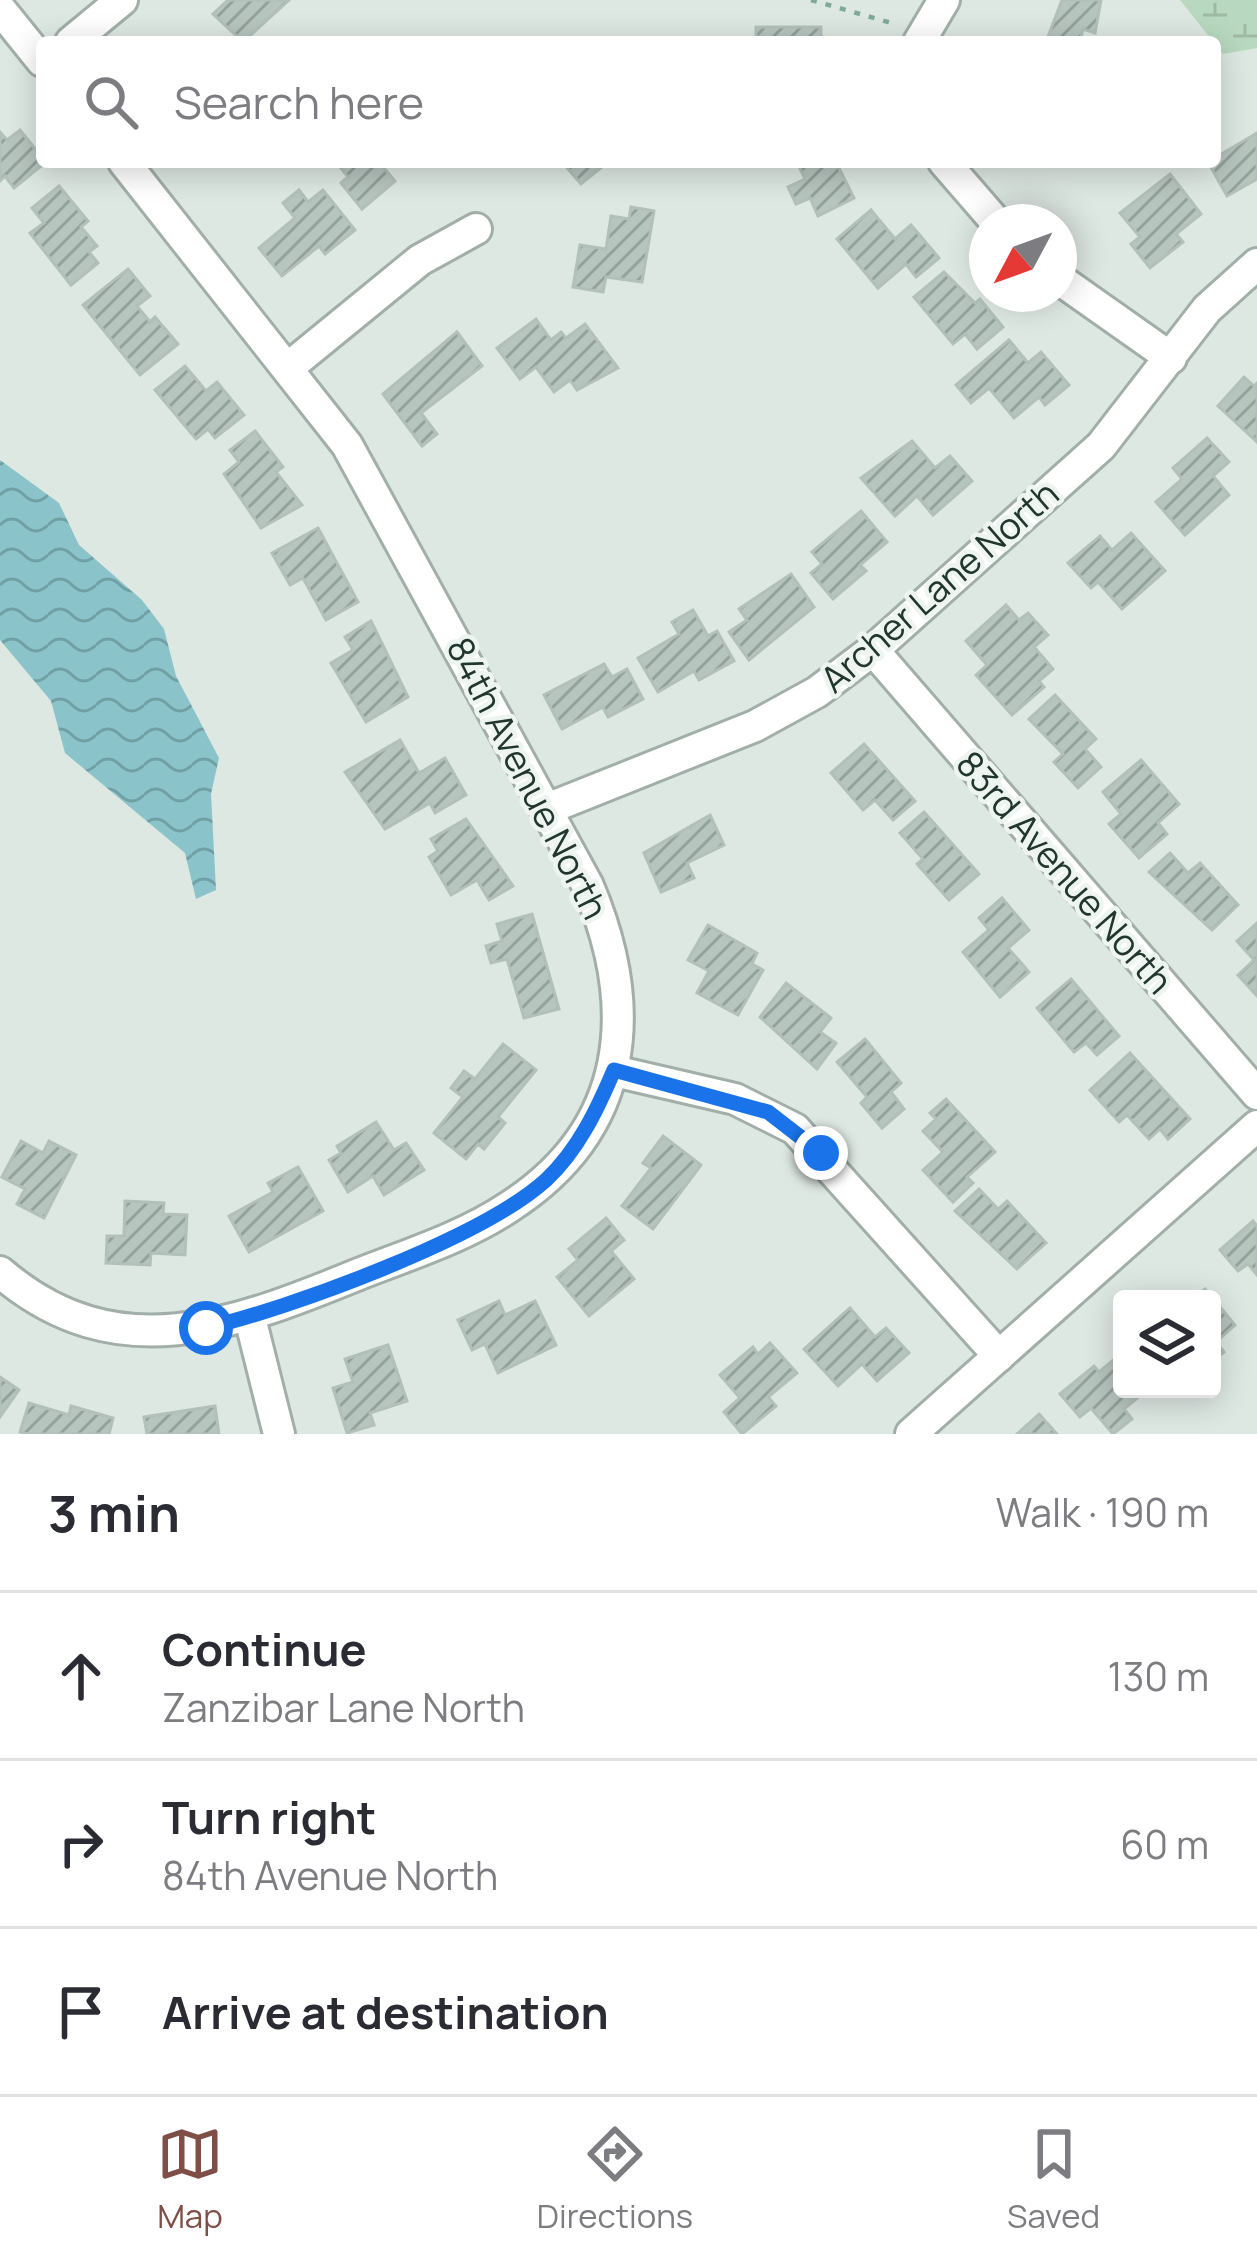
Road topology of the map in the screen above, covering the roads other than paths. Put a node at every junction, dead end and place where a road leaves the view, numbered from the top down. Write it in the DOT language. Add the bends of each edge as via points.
graph roads {
  1 [pos="122,0"];
  2 [pos="944,0"];
  3 [pos="0,10"];
  4 [pos="78,36"];
  5 [pos="922,36"];
  6 [pos="36,54"];
  7 [pos="129,168"];
  8 [pos="949,168"];
  9 [pos="980,204"];
  10 [pos="476,229"];
  11 [pos="1257,264"];
  12 [pos="1077,292"];
  13 [pos="1171,358"];
  14 [pos="289,367"];
  15 [pos="873,650"];
  16 [pos="547,809"];
  17 [pos="614,1070"];
  18 [pos="1257,1094"];
  19 [pos="1257,1126"];
  20 [pos="0,1272"];
  21 [pos="250,1318"];
  22 [pos="999,1356"];
  23 [pos="279,1434"];
  24 [pos="911,1434"];
  1 -- 4 [label="street"];
  2 -- 5 [label="street"];
  3 -- 6 [label="street"];
  7 -- 14 [label="street, 84th Avenue North"];
  8 -- 9 [label="street"];
  10 -- 14 [label="street" via="420,260"];
  11 -- 13 [label="street, Archer Lane North" via="1207,309"];
  12 -- 13 [label="street"];
  13 -- 15 [label="street, Archer Lane North" via="1101,446"];
  14 -- 16 [label="street, 84th Avenue North" via="380,497"];
  15 -- 16 [label="street, Archer Lane North" via="755,726"];
  15 -- 18 [label="street, 83rd Avenue North"];
  16 -- 17 [label="street, 84th Avenue North" via="608,934 621,1026"];
  17 -- 21 [label="street" via="575,1146 509,1207"];
  17 -- 22 [label="street" via="735,1099 795,1129"];
  19 -- 22 [label="street"];
  20 -- 21 [label="street" via="62,1312 108,1326 156,1332"];
  21 -- 23 [label="street"];
  22 -- 24 [label="street"];
}
